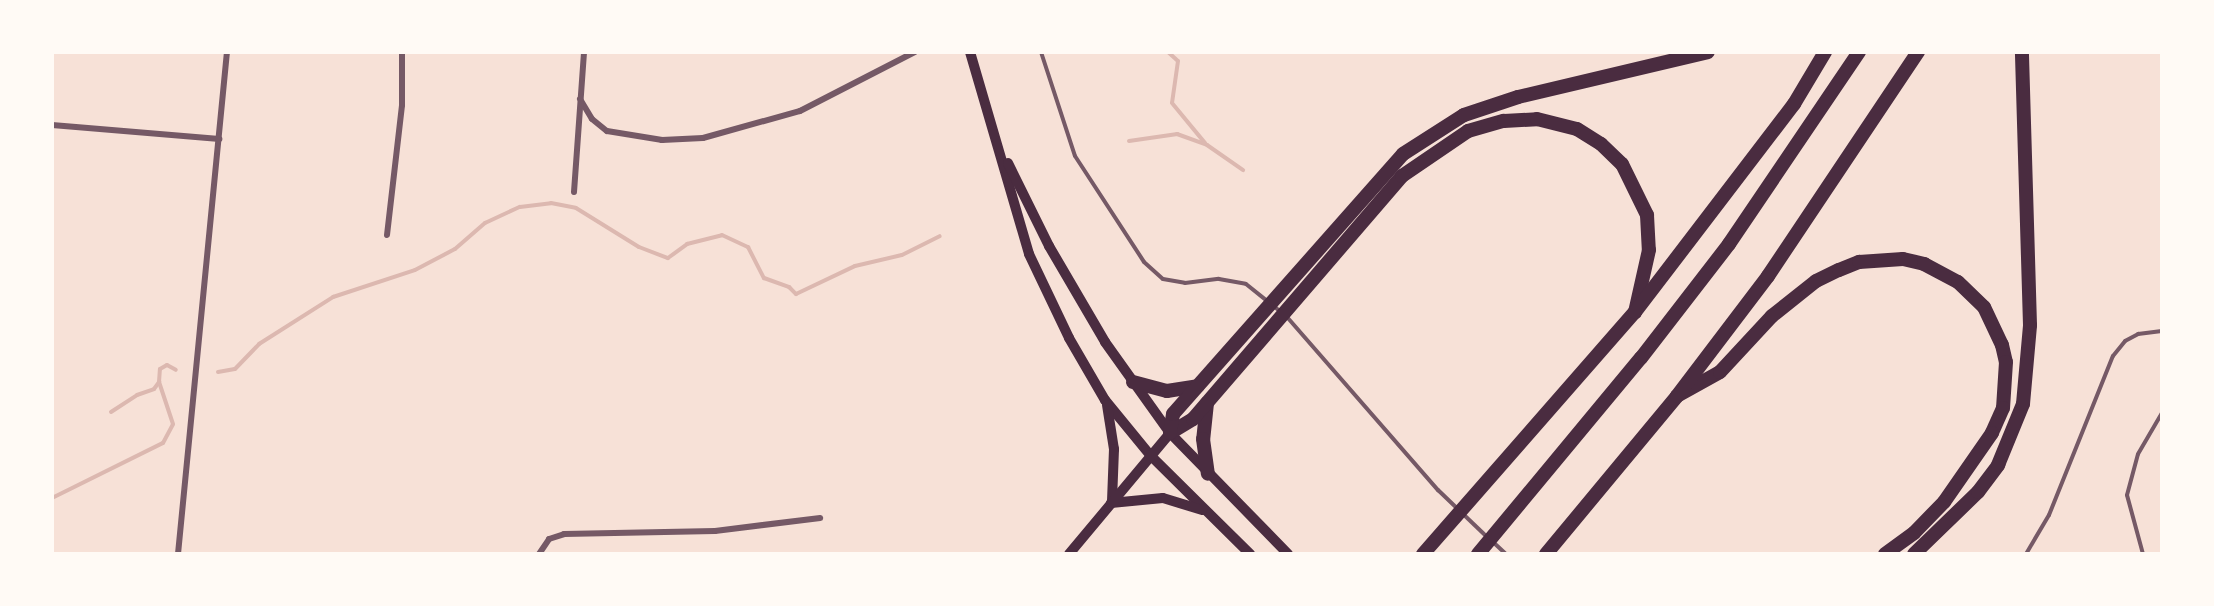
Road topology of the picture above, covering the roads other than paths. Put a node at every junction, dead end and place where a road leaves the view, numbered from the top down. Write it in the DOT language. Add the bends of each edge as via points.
graph roads {
  1 [pos="227,52"];
  2 [pos="402,52"];
  3 [pos="584,52"];
  4 [pos="915,52"];
  5 [pos="970,52"];
  6 [pos="1041,52"];
  7 [pos="1708,52"];
  8 [pos="1825,52"];
  9 [pos="1859,52"];
  10 [pos="1918,52"];
  11 [pos="2022,52"];
  12 [pos="580,99"];
  13 [pos="52,125"];
  14 [pos="219,139"];
  15 [pos="1000,147"];
  16 [pos="574,192"];
  17 [pos="387,235"];
  18 [pos="1635,312"];
  19 [pos="2162,331"];
  20 [pos="1133,382"];
  21 [pos="1198,386"];
  22 [pos="1677,396"];
  23 [pos="1105,400"];
  24 [pos="1207,403"];
  25 [pos="2162,413"];
  26 [pos="1170,434"];
  27 [pos="1150,455"];
  28 [pos="1208,474"];
  29 [pos="1112,503"];
  30 [pos="1206,511"];
  31 [pos="820,518"];
  32 [pos="178,554"];
  33 [pos="539,554"];
  34 [pos="1069,554"];
  35 [pos="1250,554"];
  36 [pos="1288,554"];
  37 [pos="1423,554"];
  38 [pos="1478,554"];
  39 [pos="1506,554"];
  40 [pos="1546,554"];
  41 [pos="1885,554"];
  42 [pos="1914,554"];
  43 [pos="2026,554"];
  44 [pos="2143,554"];
  1 -- 14 [label="street"];
  2 -- 17 [label="street" via="402,105"];
  3 -- 12 [label="street"];
  4 -- 12 [label="street" via="800,111 703,138 662,140 607,131 592,119"];
  5 -- 15 [label="main road"];
  6 -- 39 [label="lane" via="1075,156 1144,262 1163,279 1185,283 1219,279 1246,284 1297,326 1438,490"];
  7 -- 21 [label="highway" via="1518,97 1464,115 1403,154 1368,189"];
  8 -- 18 [label="highway" via="1794,104"];
  9 -- 38 [label="highway" via="1730,244"];
  10 -- 22 [label="highway" via="1817,207"];
  11 -- 42 [label="highway" via="2030,325 2023,404 1998,465 1978,492"];
  12 -- 16 [label="street"];
  13 -- 14 [label="street"];
  14 -- 32 [label="street"];
  15 -- 20 [label="main road" via="1049,246"];
  15 -- 23 [label="main road" via="1017,219 1047,296"];
  18 -- 24 [label="highway" via="1649,250 1647,215 1622,165 1601,144 1577,129 1537,119 1504,121 1468,131 1402,176"];
  18 -- 37 [label="highway"];
  19 -- 43 [label="lane" via="2138,334 2125,341 2113,356 2049,515"];
  20 -- 21 [label="highway" via="1167,391"];
  20 -- 26 [label="main road"];
  21 -- 26 [label="highway" via="1173,414"];
  22 -- 40 [label="highway"];
  22 -- 41 [label="highway" via="1720,372 1772,316 1816,281 1839,270 1859,262 1903,259 1924,264 1958,282 1984,307 2002,345 2006,362 2002,408 1992,433 1944,502 1914,533"];
  23 -- 27 [label="main road"];
  23 -- 29 [label="main road" via="1114,449"];
  24 -- 26 [label="highway" via="1183,428"];
  24 -- 28 [label="highway" via="1203,438"];
  25 -- 44 [label="lane" via="2138,454 2127,495"];
  26 -- 27 [label="main road"];
  26 -- 28 [label="main road"];
  27 -- 29 [label="main road"];
  27 -- 30 [label="main road"];
  28 -- 36 [label="main road"];
  29 -- 30 [label="main road" via="1163,498"];
  29 -- 34 [label="main road"];
  30 -- 35 [label="main road"];
  31 -- 33 [label="street" via="715,531 564,534 549,539"];
}
